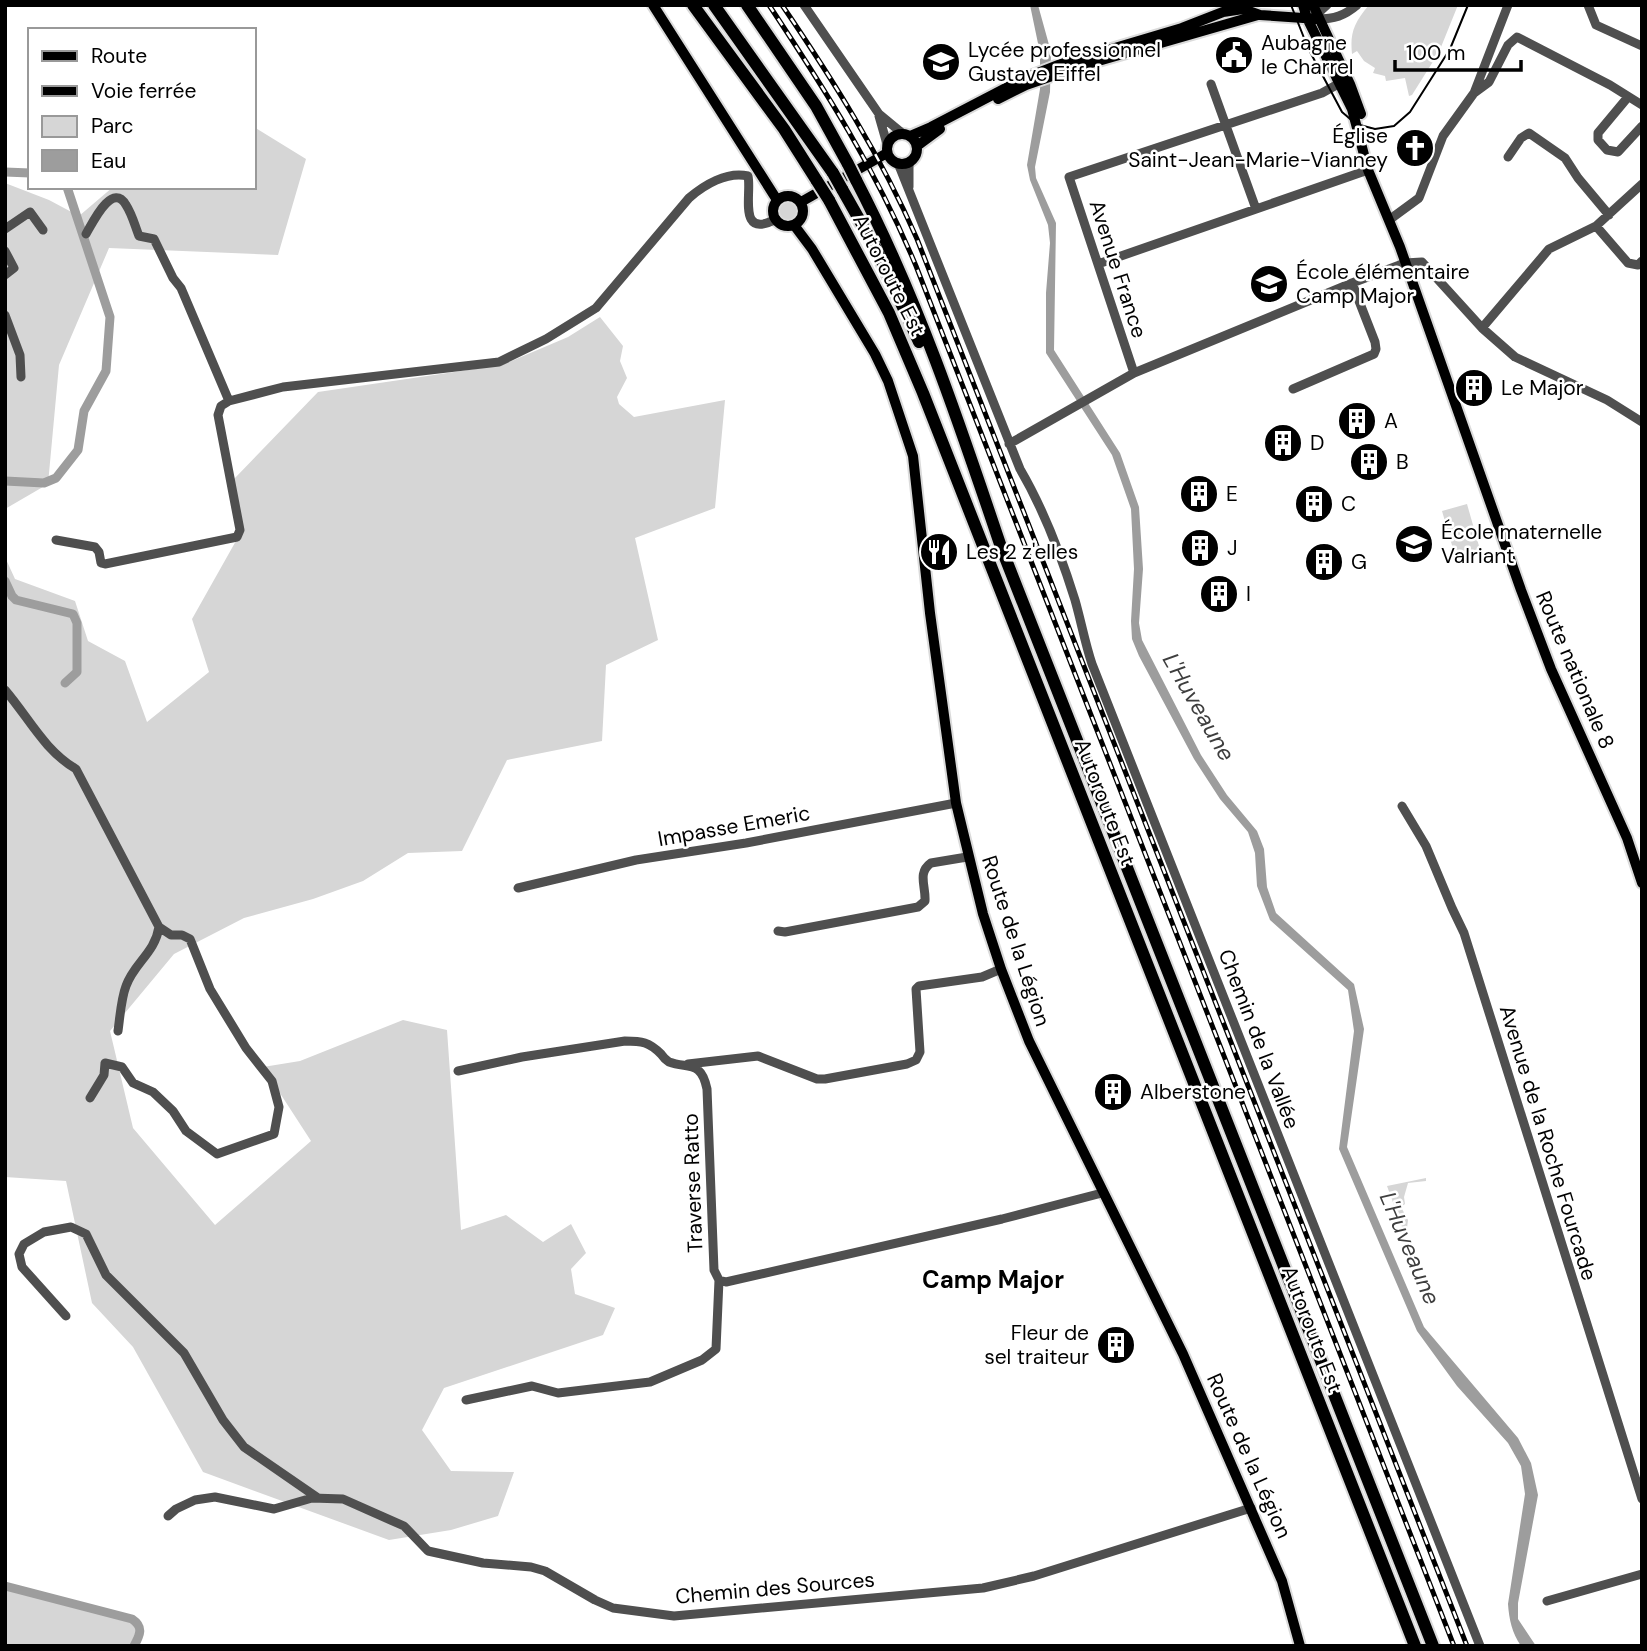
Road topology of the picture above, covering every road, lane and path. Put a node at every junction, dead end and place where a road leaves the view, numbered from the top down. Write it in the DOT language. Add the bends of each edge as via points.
graph roads {
  1 [pos="653,5"];
  2 [pos="695,5"];
  3 [pos="715,5"];
  4 [pos="747,5"];
  5 [pos="804,5"];
  6 [pos="1303,5"];
  7 [pos="1327,5"];
  8 [pos="1357,5"];
  9 [pos="1508,5"];
  10 [pos="1588,5"];
  11 [pos="1313,14"];
  12 [pos="1642,46"];
  13 [pos="1340,83"];
  14 [pos="1211,84"];
  15 [pos="1474,93"];
  16 [pos="1628,97"];
  17 [pos="1642,105"];
  18 [pos="879,114"];
  19 [pos="1225,125"];
  20 [pos="1642,125"];
  21 [pos="910,138"];
  22 [pos="887,148"];
  23 [pos="1508,157"];
  24 [pos="903,162"];
  25 [pos="1368,170"];
  26 [pos="1642,184"];
  27 [pos="1376,185"];
  28 [pos="777,200"];
  29 [pos="801,202"];
  30 [pos="1255,209"];
  31 [pos="1609,215"];
  32 [pos="776,219"];
  33 [pos="1390,220"];
  34 [pos="794,225"];
  35 [pos="1596,226"];
  36 [pos="5,229"];
  37 [pos="43,230"];
  38 [pos="86,234"];
  39 [pos="5,251"];
  40 [pos="1642,261"];
  41 [pos="1098,264"];
  42 [pos="1406,267"];
  43 [pos="5,275"];
  44 [pos="1352,283"];
  45 [pos="5,315"];
  46 [pos="1482,328"];
  47 [pos="1135,373"];
  48 [pos="21,377"];
  49 [pos="1293,388"];
  50 [pos="229,401"];
  51 [pos="1642,422"];
  52 [pos="1009,444"];
  53 [pos="56,540"];
  54 [pos="1001,547"];
  55 [pos="5,690"];
  56 [pos="956,803"];
  57 [pos="1402,806"];
  58 [pos="967,857"];
  59 [pos="1641,880"];
  60 [pos="518,887"];
  61 [pos="159,927"];
  62 [pos="778,931"];
  63 [pos="1002,969"];
  64 [pos="118,1031"];
  65 [pos="688,1064"];
  66 [pos="458,1071"];
  67 [pos="90,1098"];
  68 [pos="1102,1193"];
  69 [pos="719,1280"];
  70 [pos="66,1316"];
  71 [pos="466,1400"];
  72 [pos="318,1498"];
  73 [pos="1642,1499"];
  74 [pos="1251,1508"];
  75 [pos="168,1516"];
  76 [pos="1642,1574"];
  77 [pos="1547,1601"];
  78 [pos="1300,1646"];
  79 [pos="1415,1646"];
  80 [pos="1433,1646"];
  81 [pos="1480,1646"];
  1 -- 28 [label="main road"];
  2 -- 79 [label="highway, Autoroute Est, bridge" via="829,200 863,260 919,383"];
  3 -- 54 [label="highway, bridge" via="832,173 876,249 921,345"];
  4 -- 54 [label="highway, Autoroute Est, bridge" via="816,106 874,215 960,425"];
  5 -- 18 [label="street"];
  6 -- 11 [label="main road"];
  7 -- 11 [label="street"];
  8 -- 11 [label="street" via="1337,18"];
  9 -- 15 [label="street"];
  10 -- 12 [label="street" via="1596,25"];
  11 -- 13 [label="main road"];
  11 -- 21 [label="main road" via="1223,12 1025,81"];
  11 -- 27 [label="main road" via="1360,109"];
  13 -- 19 [label="street"];
  13 -- 25 [label="main road"];
  14 -- 19 [label="street"];
  15 -- 16 [label="street" via="1489,82 1507,45 1517,37"];
  15 -- 33 [label="street" via="1443,136 1419,198"];
  16 -- 17 [label="street"];
  16 -- 20 [label="street" via="1598,140 1618,152"];
  18 -- 21 [label="street"];
  18 -- 22 [label="street"];
  19 -- 30 [label="street"];
  19 -- 41 [label="street, Avenue France" via="1069,177"];
  21 -- 22 [label="main road" via="891,138"];
  21 -- 24 [label="main road" via="915,155"];
  22 -- 24 [label="main road"];
  22 -- 29 [label="main road"];
  23 -- 31 [label="street" via="1529,133 1565,158"];
  24 -- 52 [label="street, Chemin de la Vallée" via="909,189"];
  25 -- 27 [label="main road"];
  25 -- 30 [label="street"];
  26 -- 31 [label="street"];
  27 -- 33 [label="main road, Route nationale 8"];
  28 -- 29 [label="main road" via="789,195"];
  28 -- 32 [label="main road"];
  29 -- 34 [label="main road" via="803,214"];
  30 -- 41 [label="street"];
  31 -- 35 [label="street"];
  32 -- 34 [label="main road" via="784,226"];
  32 -- 50 [label="street" via="758,223 750,218 746,209 748,176 721,179 689,198 596,309 499,362 326,380"];
  33 -- 42 [label="main road, Route nationale 8"];
  34 -- 56 [label="main road, Route de la Légion" via="875,354 914,456"];
  35 -- 40 [label="street" via="1628,263"];
  35 -- 46 [label="street" via="1549,249"];
  36 -- 37 [label="street" via="30,212"];
  38 -- 50 [label="street" via="111,199 125,202 139,236 155,239 181,288"];
  39 -- 43 [label="street" via="14,268"];
  41 -- 47 [label="street, Avenue France"];
  42 -- 44 [label="street"];
  42 -- 46 [label="street" via="1422,262"];
  42 -- 59 [label="main road, Route nationale 8" via="1543,649 1627,838"];
  44 -- 47 [label="street"];
  44 -- 49 [label="street" via="1375,342 1374,354"];
  45 -- 48 [label="street" via="20,355"];
  46 -- 51 [label="street" via="1515,357 1607,400"];
  47 -- 52 [label="street"];
  50 -- 53 [label="street" via="218,415 240,530 237,537 105,565 95,547"];
  52 -- 81 [label="street, Chemin de la Vallée" via="1057,547 1092,664"];
  54 -- 80 [label="highway, Autoroute Est"];
  55 -- 61 [label="street" via="46,746 76,769"];
  56 -- 58 [label="main road, Route de la Légion"];
  56 -- 60 [label="street, Impasse Emeric" via="636,860"];
  57 -- 73 [label="street, Avenue de la Roche Fourcade" via="1426,846 1464,933"];
  58 -- 62 [label="street" via="927,866 922,874 925,901 918,907"];
  58 -- 63 [label="main road, Route de la Légion"];
  61 -- 64 [label="street" via="152,949 126,984"];
  61 -- 67 [label="street" via="190,939 210,989 272,1081 279,1107 274,1134 217,1154 186,1131 152,1092 133,1083 122,1067 105,1063 104,1075"];
  63 -- 65 [label="street" via="982,977 919,986 920,1052 907,1064 825,1079 758,1056"];
  63 -- 68 [label="main road, Route de la Légion" via="1029,1041"];
  65 -- 66 [label="street" via="670,1062 647,1042 625,1041"];
  65 -- 69 [label="street, Traverse Ratto" via="701,1073 707,1089 714,1270"];
  68 -- 69 [label="street, Traverse Ratto" via="726,1282"];
  68 -- 74 [label="main road, Route de la Légion" via="1183,1354"];
  69 -- 71 [label="street" via="716,1349 702,1360 650,1382 558,1393 533,1386"];
  70 -- 72 [label="street, Chemin des Sources" via="22,1268 19,1254 24,1244 44,1232 71,1227 86,1234 106,1275 184,1353 244,1447"];
  72 -- 74 [label="street, Chemin des Sources" via="343,1499 404,1526 428,1550 483,1563 531,1567 613,1608 674,1616 983,1588"];
  72 -- 75 [label="street, Chemin des Sources" via="274,1509 215,1497 195,1500"];
  74 -- 78 [label="main road, Route de la Légion" via="1282,1581"];
  76 -- 77 [label="street"];
}
